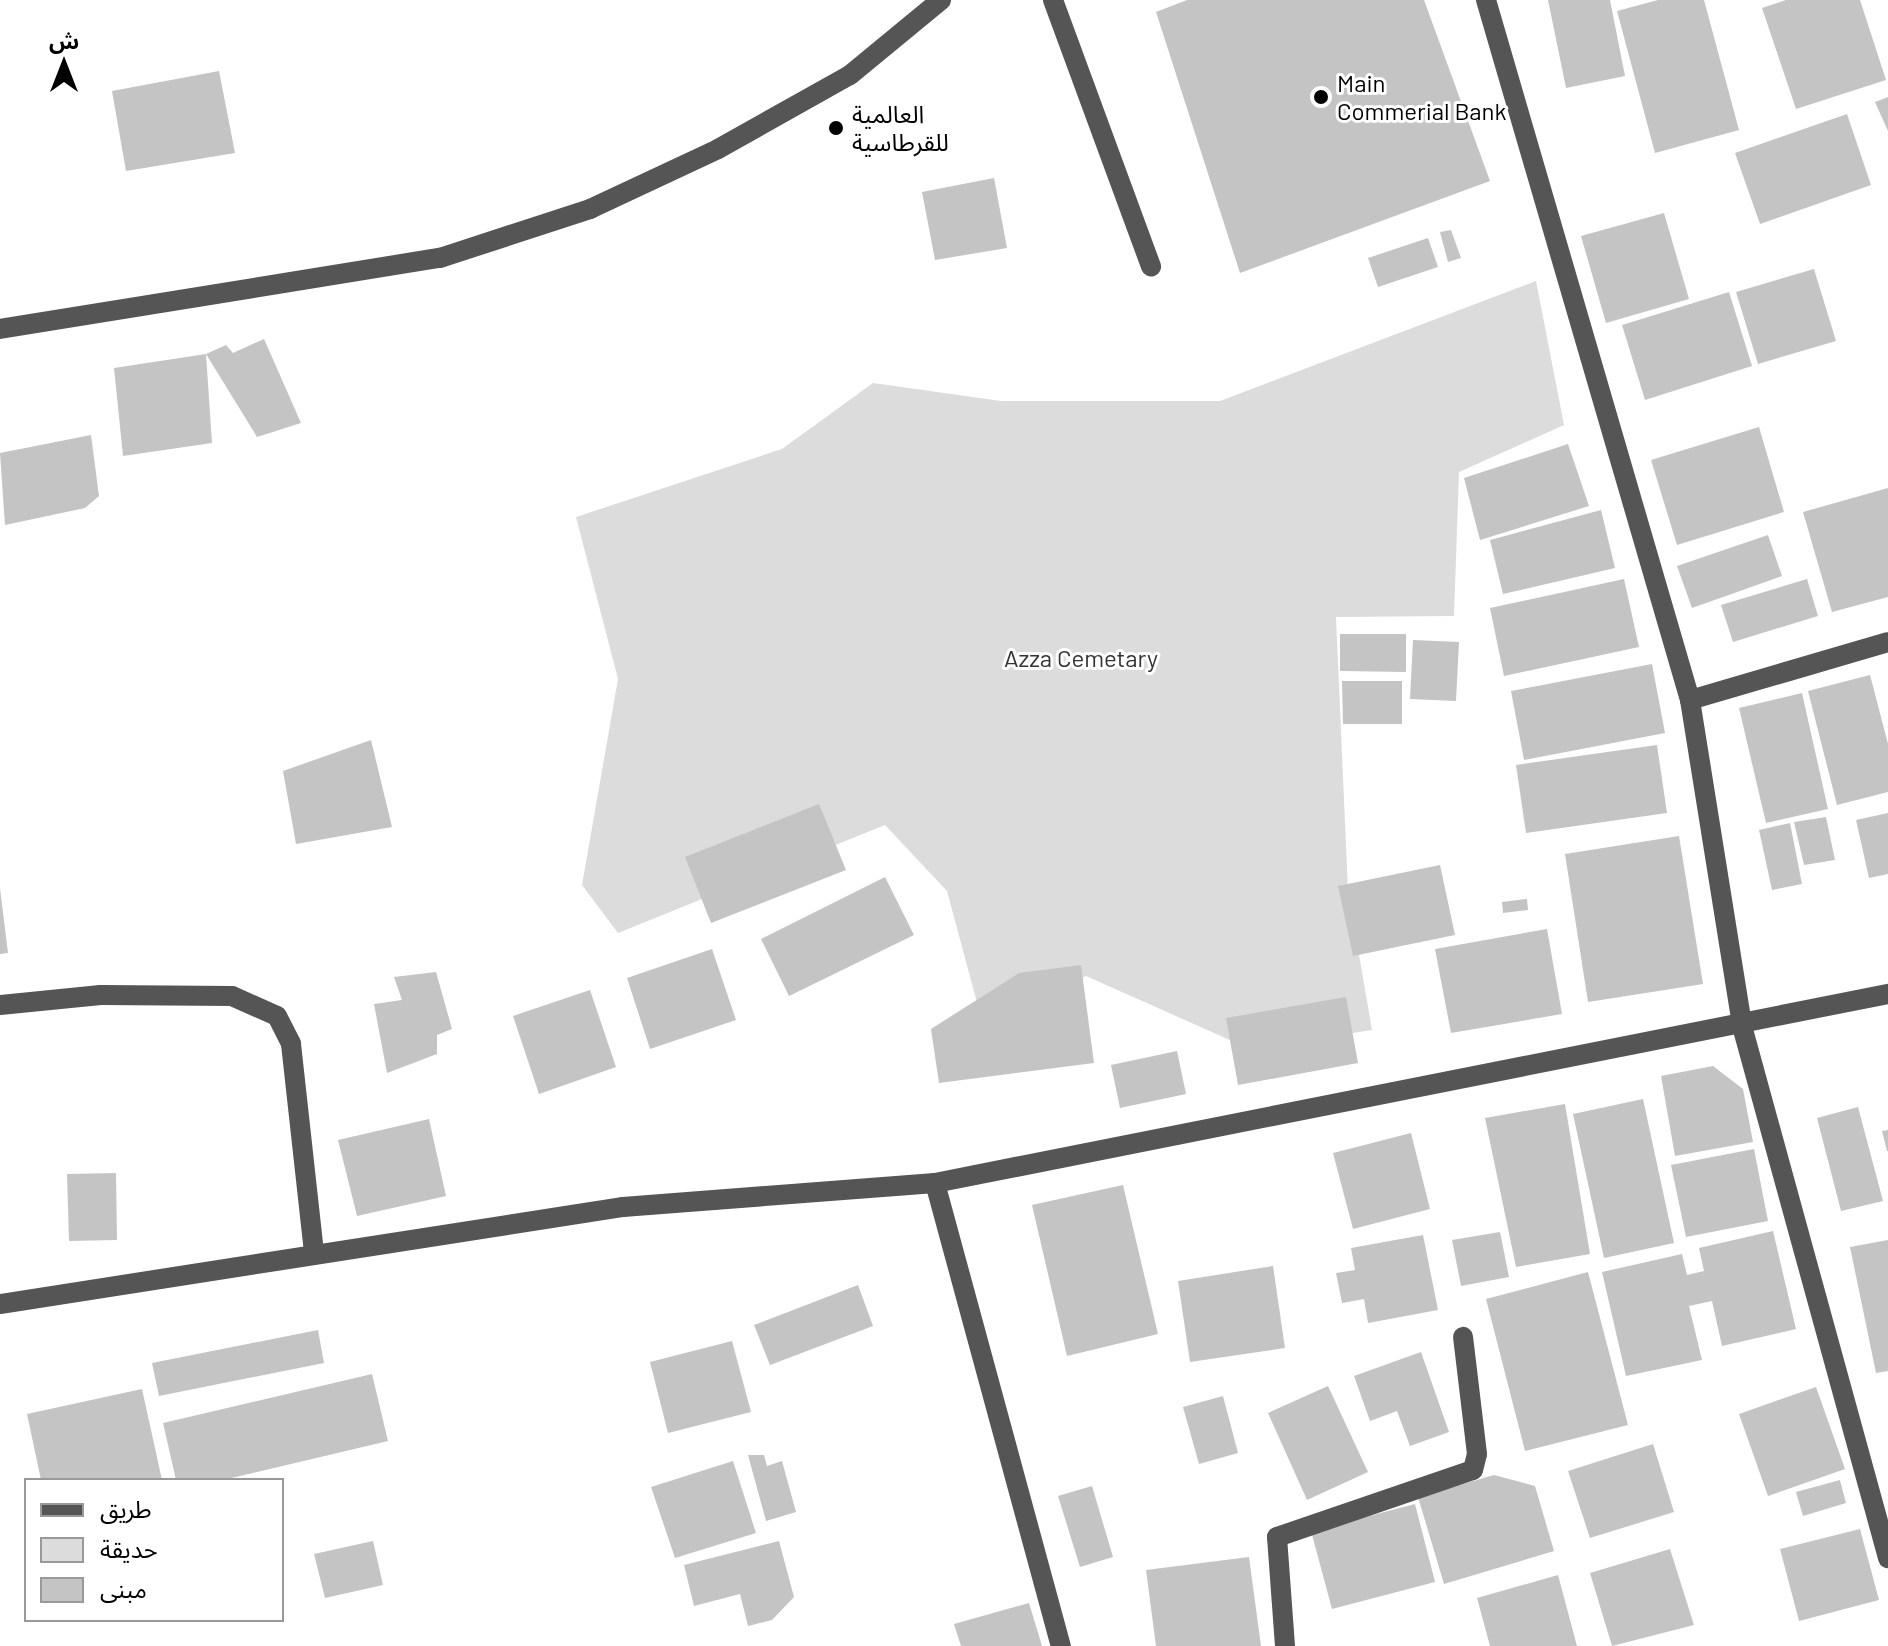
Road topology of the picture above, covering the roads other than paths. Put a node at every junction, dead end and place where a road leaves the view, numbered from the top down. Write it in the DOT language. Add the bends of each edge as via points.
graph roads {
  1 [pos="941,0"];
  2 [pos="1053,0"];
  3 [pos="1486,0"];
  4 [pos="1151,267"];
  5 [pos="0,329"];
  6 [pos="1888,642"];
  7 [pos="1690,700"];
  8 [pos="1888,994"];
  9 [pos="0,1005"];
  10 [pos="1742,1026"];
  11 [pos="935,1183"];
  12 [pos="314,1254"];
  13 [pos="0,1304"];
  14 [pos="1463,1337"];
  15 [pos="1888,1558"];
  16 [pos="1061,1646"];
  17 [pos="1285,1646"];
  1 -- 5 [label="street" via="850,75 718,149 590,209 440,258"];
  2 -- 4 [label="street"];
  3 -- 7 [label="street"];
  6 -- 7 [label="street"];
  7 -- 10 [label="street"];
  8 -- 10 [label="street"];
  9 -- 12 [label="street" via="101,995 232,996 277,1016 291,1044"];
  10 -- 11 [label="street"];
  10 -- 15 [label="street"];
  11 -- 12 [label="street" via="623,1207"];
  11 -- 16 [label="street"];
  12 -- 13 [label="street"];
  14 -- 17 [label="street" via="1477,1454 1473,1470 1277,1537"];
}
